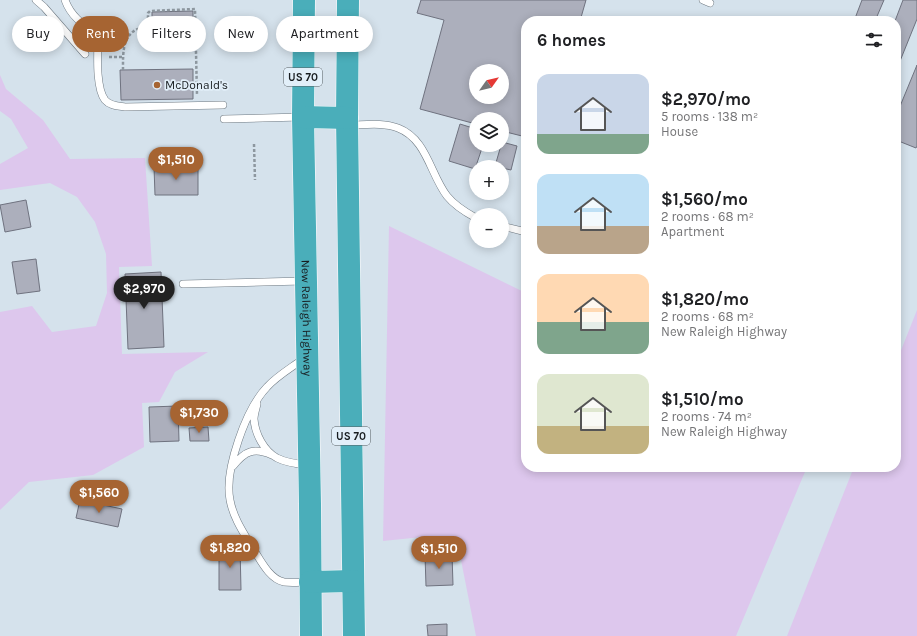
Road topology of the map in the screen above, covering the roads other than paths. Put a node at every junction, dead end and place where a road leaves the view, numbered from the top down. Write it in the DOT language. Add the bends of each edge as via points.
graph roads {
  1 [pos="36,0"];
  2 [pos="65,0"];
  3 [pos="304,0"];
  4 [pos="348,0"];
  5 [pos="85,54"];
  6 [pos="223,105"];
  7 [pos="303,117"];
  8 [pos="224,119"];
  9 [pos="347,122"];
  10 [pos="469,214"];
  11 [pos="509,228"];
  12 [pos="521,231"];
  13 [pos="305,281"];
  14 [pos="183,284"];
  15 [pos="307,357"];
  16 [pos="267,387"];
  17 [pos="276,457"];
  18 [pos="309,466"];
  19 [pos="231,468"];
  20 [pos="353,581"];
  21 [pos="310,582"];
  22 [pos="311,636"];
  23 [pos="354,636"];
  1 -- 5 [label="lane"];
  2 -- 6 [label="lane" via="72,15 98,35 100,85 105,100 110,104 126,107"];
  3 -- 7 [label="highway, New Raleigh Highway / US 70"];
  4 -- 9 [label="highway, US 70"];
  7 -- 8 [label="lane"];
  7 -- 9 [label="highway"];
  7 -- 13 [label="highway, New Raleigh Highway / US 70"];
  9 -- 10 [label="lane" via="398,128 410,136 421,147 447,195 459,208"];
  9 -- 20 [label="highway, US 70"];
  11 -- 12 [label="lane"];
  13 -- 14 [label="lane"];
  13 -- 15 [label="highway, New Raleigh Highway / US 70"];
  15 -- 16 [label="lane"];
  15 -- 18 [label="highway, New Raleigh Highway / US 70"];
  16 -- 17 [label="lane" via="257,403 254,418 257,435"];
  16 -- 19 [label="lane" via="254,402 238,441"];
  17 -- 18 [label="lane" via="290,463"];
  17 -- 19 [label="lane" via="266,452 247,452"];
  18 -- 21 [label="highway, New Raleigh Highway / US 70"];
  19 -- 21 [label="lane" via="229,489 233,511 243,533 265,568 284,582"];
  20 -- 21 [label="highway"];
  20 -- 23 [label="highway, US 70"];
  21 -- 22 [label="highway, New Raleigh Highway / US 70"];
}
